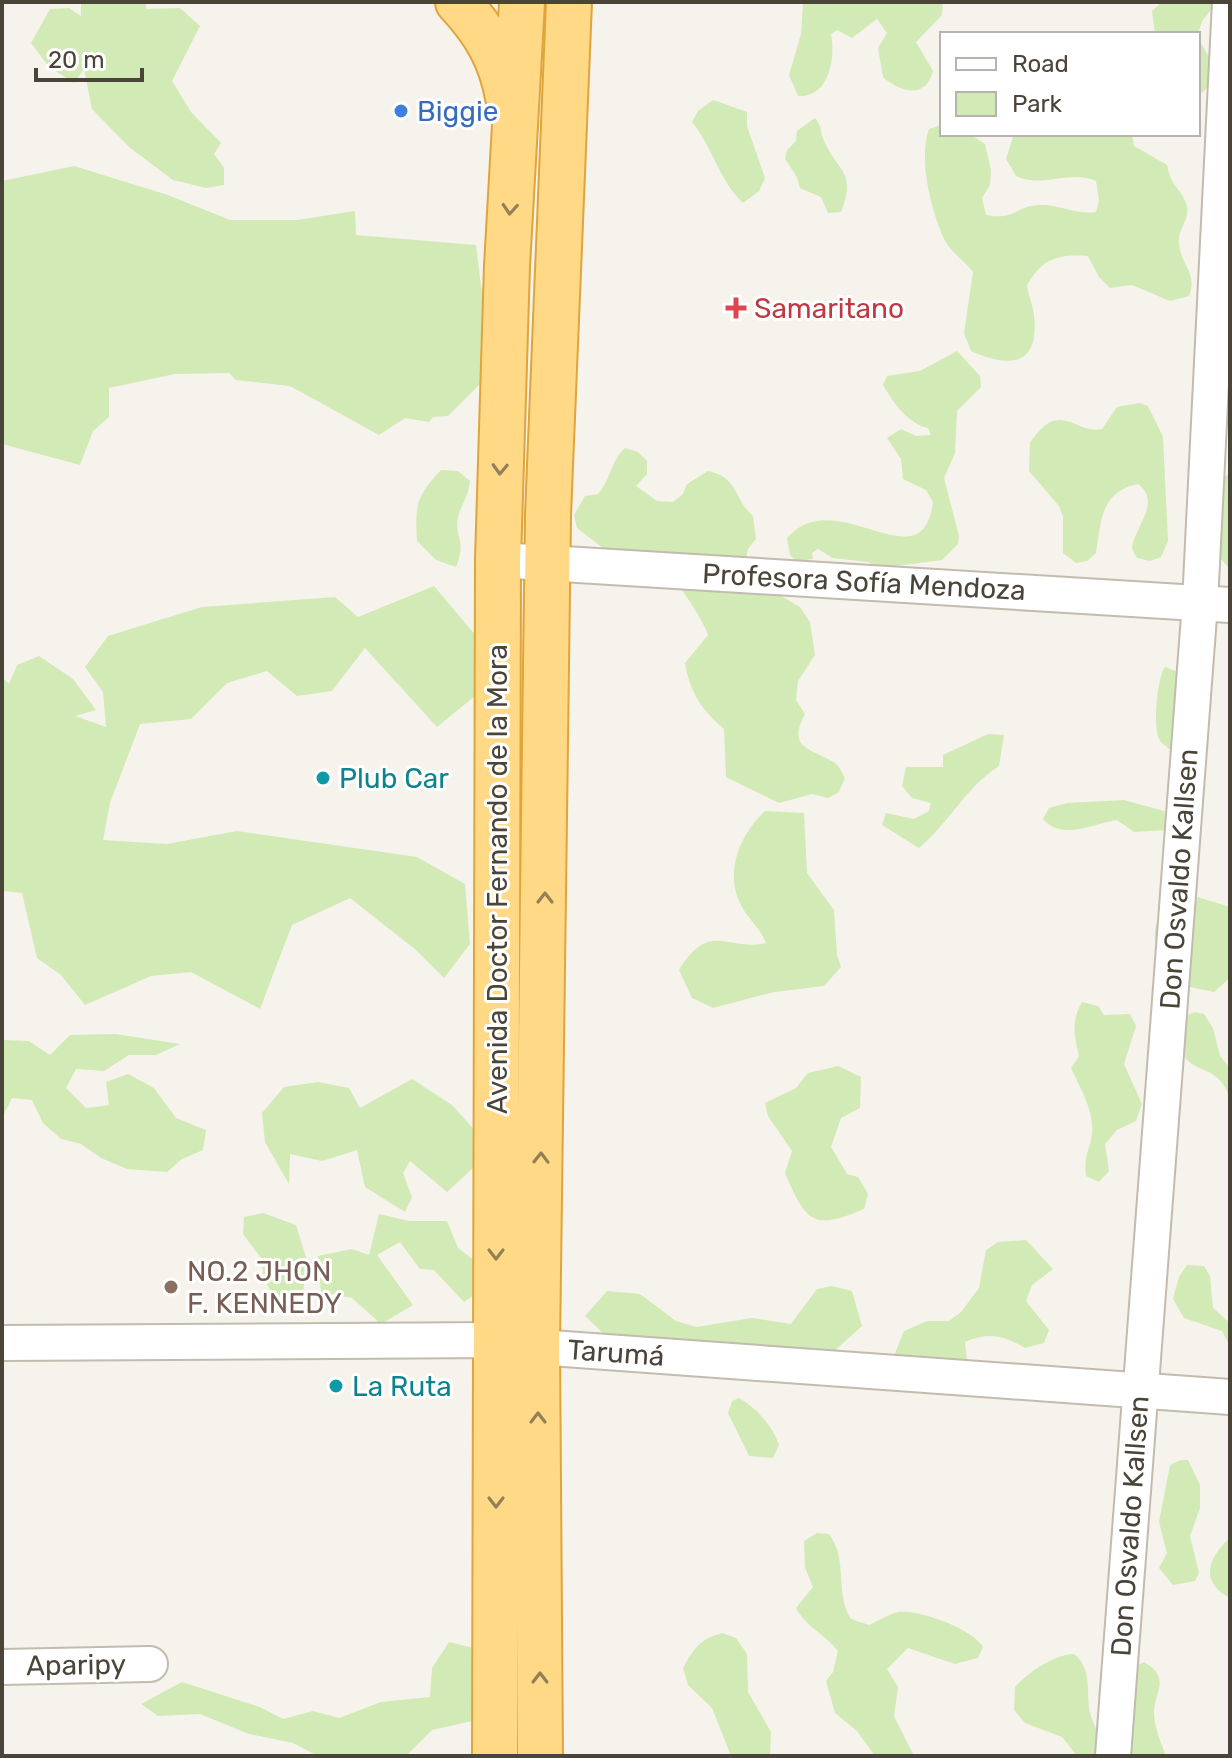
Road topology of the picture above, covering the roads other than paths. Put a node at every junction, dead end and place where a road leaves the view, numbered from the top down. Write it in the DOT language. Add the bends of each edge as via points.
graph roads {
  1 [pos="458,2"];
  2 [pos="522,2"];
  3 [pos="569,2"];
  4 [pos="1230,2"];
  5 [pos="515,132"];
  6 [pos="498,560"];
  7 [pos="549,563"];
  8 [pos="1215,604"];
  9 [pos="2,1343"];
  10 [pos="517,1343"];
  11 [pos="1140,1389"];
  12 [pos="1230,1397"];
  13 [pos="150,1664"];
  14 [pos="2,1667"];
  15 [pos="495,1756"];
  16 [pos="540,1756"];
  17 [pos="1113,1756"];
  1 -- 5 [label="highway" via="502,64"];
  2 -- 5 [label="highway, Avenida Doctor Fernando de la Mora"];
  3 -- 7 [label="highway, Avenida Doctor Fernando de la Mora"];
  4 -- 8 [label="street, Don Osvaldo Kallsen"];
  5 -- 6 [label="highway, Avenida Doctor Fernando de la Mora, one-way"];
  6 -- 7 [label="street, Profesora Sofía Mendoza"];
  6 -- 10 [label="highway, Avenida Doctor Fernando de la Mora, one-way"];
  7 -- 8 [label="street, Profesora Sofía Mendoza"];
  10 -- 7 [label="highway, Avenida Doctor Fernando de la Mora, one-way"];
  8 -- 11 [label="street, Don Osvaldo Kallsen"];
  9 -- 10 [label="street, Tarumá"];
  10 -- 11 [label="street, Tarumá"];
  10 -- 15 [label="highway, Avenida Doctor Fernando de la Mora, one-way"];
  16 -- 10 [label="highway, Avenida Doctor Fernando de la Mora, one-way"];
  11 -- 12 [label="street, Tarumá"];
  11 -- 17 [label="street, Don Osvaldo Kallsen"];
  13 -- 14 [label="street, Aparipy"];
}
